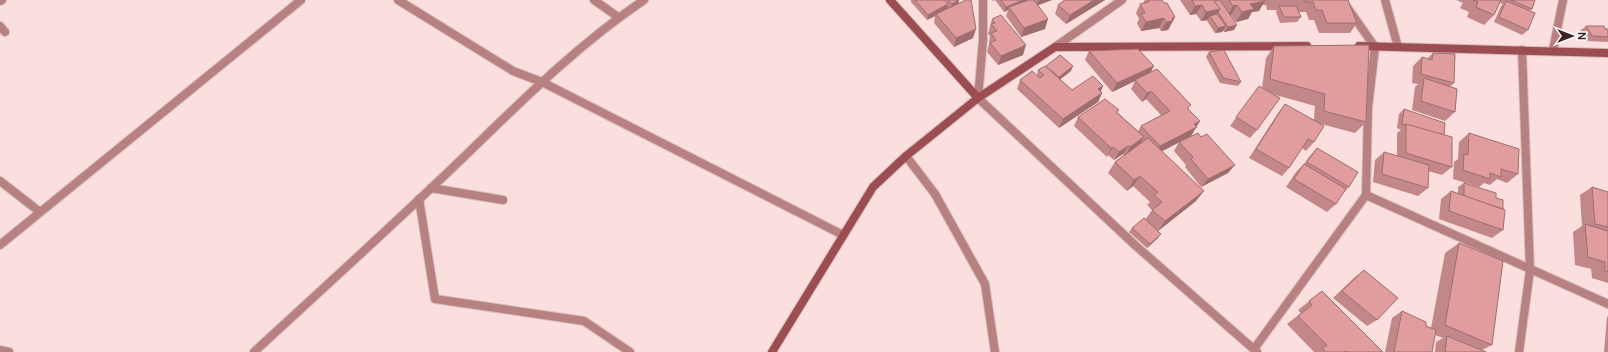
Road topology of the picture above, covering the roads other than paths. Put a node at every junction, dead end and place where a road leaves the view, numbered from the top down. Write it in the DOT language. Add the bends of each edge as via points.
graph roads {
  1 [pos="301,0"];
  2 [pos="398,0"];
  3 [pos="594,0"];
  4 [pos="644,0"];
  5 [pos="890,0"];
  6 [pos="983,0"];
  7 [pos="1122,0"];
  8 [pos="1342,0"];
  9 [pos="1385,0"];
  10 [pos="1563,0"];
  11 [pos="618,17"];
  12 [pos="1055,46"];
  13 [pos="1312,46"];
  14 [pos="1351,46"];
  15 [pos="1375,46"];
  16 [pos="1398,47"];
  17 [pos="1522,50"];
  18 [pos="1554,50"];
  19 [pos="1608,53"];
  20 [pos="542,82"];
  21 [pos="978,98"];
  22 [pos="906,156"];
  23 [pos="0,181"];
  24 [pos="431,188"];
  25 [pos="1366,195"];
  26 [pos="419,199"];
  27 [pos="503,200"];
  28 [pos="40,212"];
  29 [pos="844,235"];
  30 [pos="0,245"];
  31 [pos="1530,270"];
  32 [pos="1608,304"];
  33 [pos="0,350"];
  34 [pos="1255,351"];
  35 [pos="9,352"];
  36 [pos="254,352"];
  37 [pos="630,352"];
  38 [pos="772,352"];
  39 [pos="995,352"];
  40 [pos="1519,352"];
  1 -- 28 [label="street"];
  2 -- 20 [label="street" via="513,71"];
  3 -- 11 [label="street"];
  4 -- 11 [label="street"];
  5 -- 21 [label="street"];
  6 -- 21 [label="street" via="983,40"];
  7 -- 12 [label="street"];
  8 -- 15 [label="street"];
  9 -- 16 [label="street"];
  10 -- 18 [label="street"];
  11 -- 20 [label="street" via="578,47"];
  12 -- 13 [label="street"];
  12 -- 21 [label="street"];
  14 -- 15 [label="street"];
  15 -- 16 [label="street"];
  15 -- 25 [label="street" via="1368,108"];
  16 -- 17 [label="street"];
  17 -- 18 [label="street"];
  17 -- 31 [label="street"];
  18 -- 19 [label="street"];
  20 -- 24 [label="street"];
  20 -- 29 [label="street"];
  21 -- 22 [label="street"];
  21 -- 34 [label="street" via="1136,246"];
  22 -- 29 [label="street" via="873,187"];
  22 -- 39 [label="street" via="935,194 985,284"];
  23 -- 28 [label="street"];
  24 -- 26 [label="street"];
  24 -- 27 [label="street"];
  25 -- 31 [label="street"];
  25 -- 34 [label="street"];
  26 -- 36 [label="street"];
  26 -- 37 [label="street" via="435,299 584,321"];
  28 -- 30 [label="street"];
  29 -- 38 [label="street"];
  31 -- 32 [label="street"];
  31 -- 40 [label="street"];
  33 -- 35 [label="street"];
}
